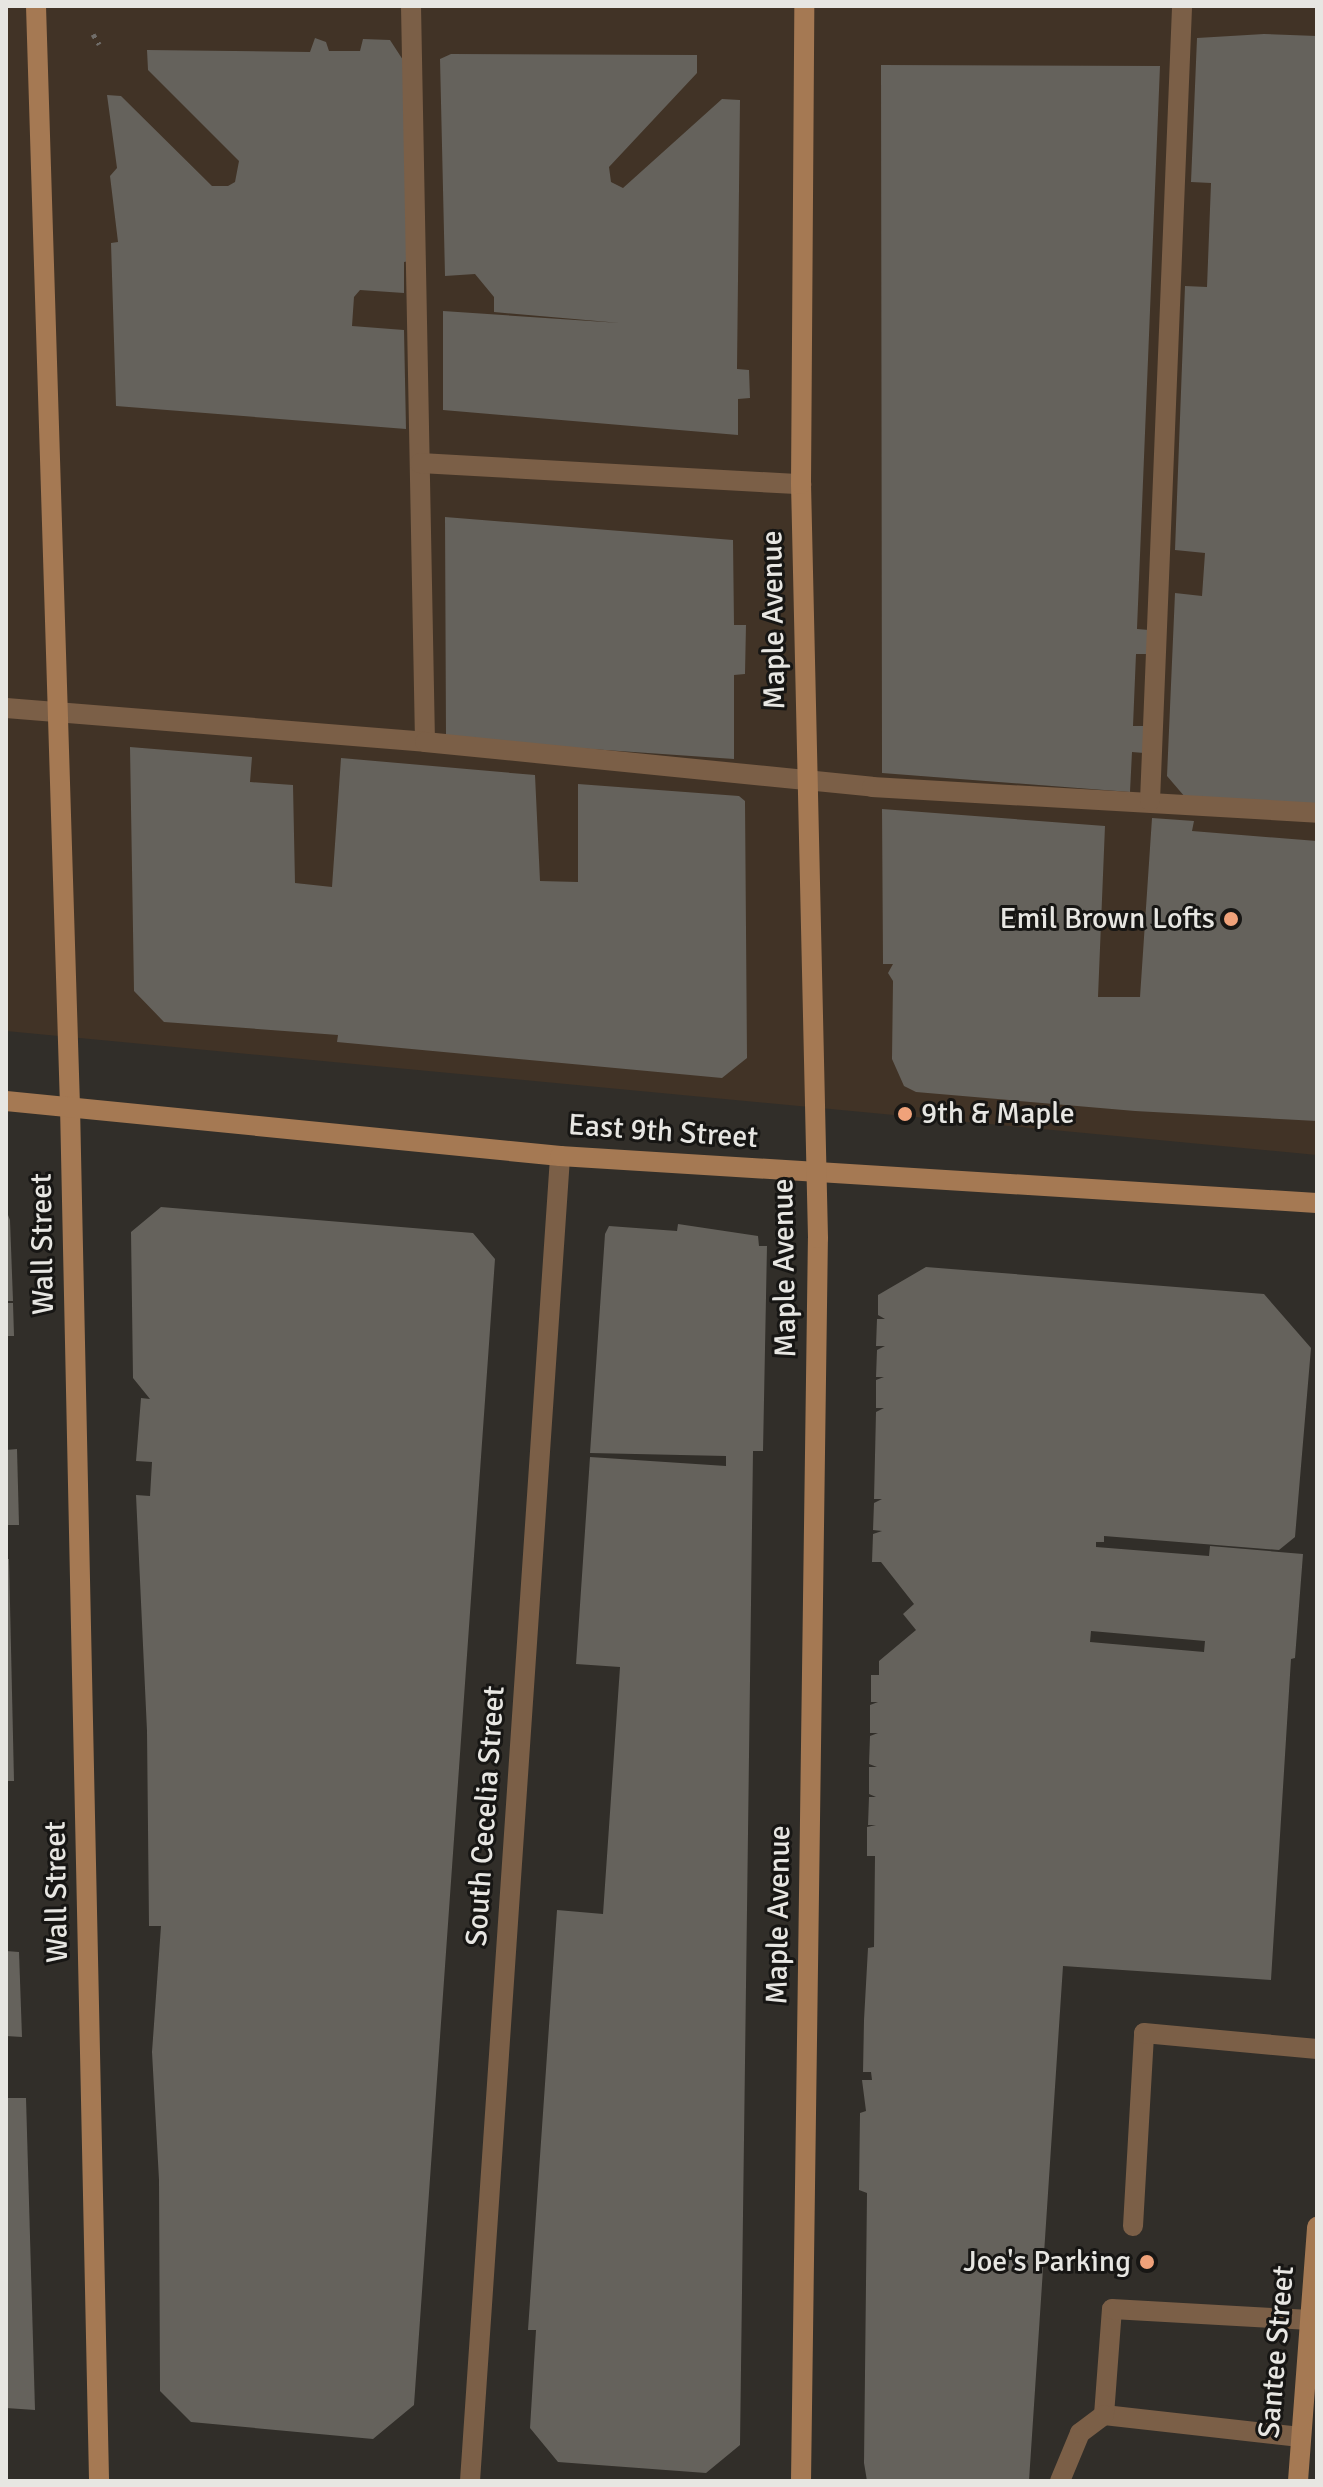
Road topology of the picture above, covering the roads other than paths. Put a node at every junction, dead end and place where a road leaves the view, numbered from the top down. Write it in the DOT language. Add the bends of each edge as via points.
graph roads {
  1 [pos="36,6"];
  2 [pos="411,6"];
  3 [pos="804,6"];
  4 [pos="1182,6"];
  5 [pos="420,463"];
  6 [pos="801,484"];
  7 [pos="6,708"];
  8 [pos="58,712"];
  9 [pos="425,742"];
  10 [pos="808,781"];
  11 [pos="1150,801"];
  12 [pos="1317,813"];
  13 [pos="6,1101"];
  14 [pos="70,1106"];
  15 [pos="560,1156"];
  16 [pos="815,1173"];
  17 [pos="1317,1203"];
  18 [pos="1317,2049"];
  19 [pos="1133,2226"];
  20 [pos="1317,2227"];
  21 [pos="1310,2320"];
  22 [pos="1104,2415"];
  23 [pos="1300,2437"];
  24 [pos="99,2481"];
  25 [pos="470,2481"];
  26 [pos="801,2481"];
  27 [pos="1060,2481"];
  28 [pos="1298,2481"];
  1 -- 8 [label="street, Wall Street"];
  2 -- 5 [label="street"];
  3 -- 6 [label="street, Maple Avenue"];
  4 -- 11 [label="street"];
  5 -- 6 [label="street"];
  5 -- 9 [label="street"];
  6 -- 10 [label="street, Maple Avenue"];
  7 -- 8 [label="street"];
  8 -- 9 [label="street"];
  8 -- 14 [label="street, Wall Street"];
  9 -- 10 [label="street"];
  10 -- 11 [label="street"];
  10 -- 16 [label="street, Maple Avenue"];
  11 -- 12 [label="street"];
  13 -- 14 [label="street, East 9th Street"];
  14 -- 15 [label="street, East 9th Street"];
  14 -- 24 [label="street, Wall Street"];
  15 -- 16 [label="street, East 9th Street"];
  15 -- 25 [label="street, South Cecelia Street"];
  16 -- 17 [label="street, East 9th Street"];
  16 -- 26 [label="street, Maple Avenue"];
  18 -- 19 [label="street" via="1144,2033"];
  20 -- 21 [label="street, Santee Street"];
  21 -- 22 [label="street" via="1112,2309"];
  21 -- 23 [label="street, Santee Street"];
  22 -- 23 [label="street"];
  22 -- 27 [label="street" via="1080,2433"];
  23 -- 28 [label="street, Santee Street"];
}
